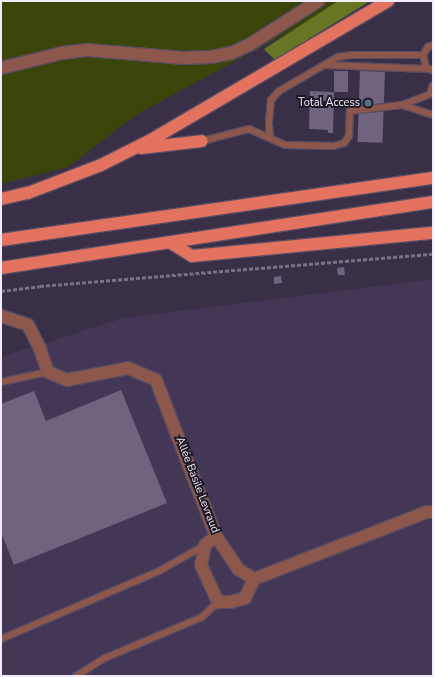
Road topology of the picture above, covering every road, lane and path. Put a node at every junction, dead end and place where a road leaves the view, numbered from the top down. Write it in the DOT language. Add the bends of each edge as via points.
graph roads {
  1 [pos="318,1"];
  2 [pos="388,1"];
  3 [pos="433,45"];
  4 [pos="423,55"];
  5 [pos="324,65"];
  6 [pos="1,68"];
  7 [pos="431,70"];
  8 [pos="433,85"];
  9 [pos="402,105"];
  10 [pos="433,115"];
  11 [pos="270,138"];
  12 [pos="202,141"];
  13 [pos="131,150"];
  14 [pos="433,178"];
  15 [pos="1,199"];
  16 [pos="433,202"];
  17 [pos="433,233"];
  18 [pos="1,240"];
  19 [pos="171,243"];
  20 [pos="433,254"];
  21 [pos="1,268"];
  22 [pos="1,291"];
  23 [pos="1,316"];
  24 [pos="48,372"];
  25 [pos="1,382"];
  26 [pos="433,512"];
  27 [pos="216,536"];
  28 [pos="205,545"];
  29 [pos="254,579"];
  30 [pos="218,602"];
  31 [pos="1,639"];
  32 [pos="76,676"];
  1 -- 6 [label="street" via="249,45 231,53 184,58 88,50 62,53"];
  2 -- 13 [label="main road"];
  3 -- 4 [label="lane" via="428,47"];
  4 -- 5 [label="lane" via="350,55 338,57"];
  4 -- 7 [label="lane" via="424,63"];
  5 -- 7 [label="lane"];
  5 -- 11 [label="lane" via="279,91 271,100"];
  8 -- 9 [label="lane" via="430,94"];
  9 -- 10 [label="lane"];
  9 -- 11 [label="lane" via="350,111 349,136 344,143 334,146 284,145"];
  11 -- 12 [label="lane" via="249,129"];
  12 -- 13 [label="main road"];
  13 -- 15 [label="main road" via="101,165 28,193"];
  14 -- 18 [label="main road"];
  16 -- 19 [label="main road"];
  17 -- 19 [label="main road" via="192,256"];
  19 -- 21 [label="main road"];
  20 -- 22 [label="path"];
  23 -- 24 [label="street" via="28,325"];
  24 -- 25 [label="lane"];
  24 -- 27 [label="street, Allée Basile Levraud" via="67,380 128,368 156,380"];
  26 -- 29 [label="street" via="427,512"];
  27 -- 28 [label="street"];
  27 -- 29 [label="street, Allée Basile Levraud" via="238,569"];
  28 -- 30 [label="street" via="201,565"];
  28 -- 31 [label="lane" via="161,570"];
  29 -- 30 [label="street" via="245,598"];
  30 -- 32 [label="lane" via="202,617 105,658"];
}
